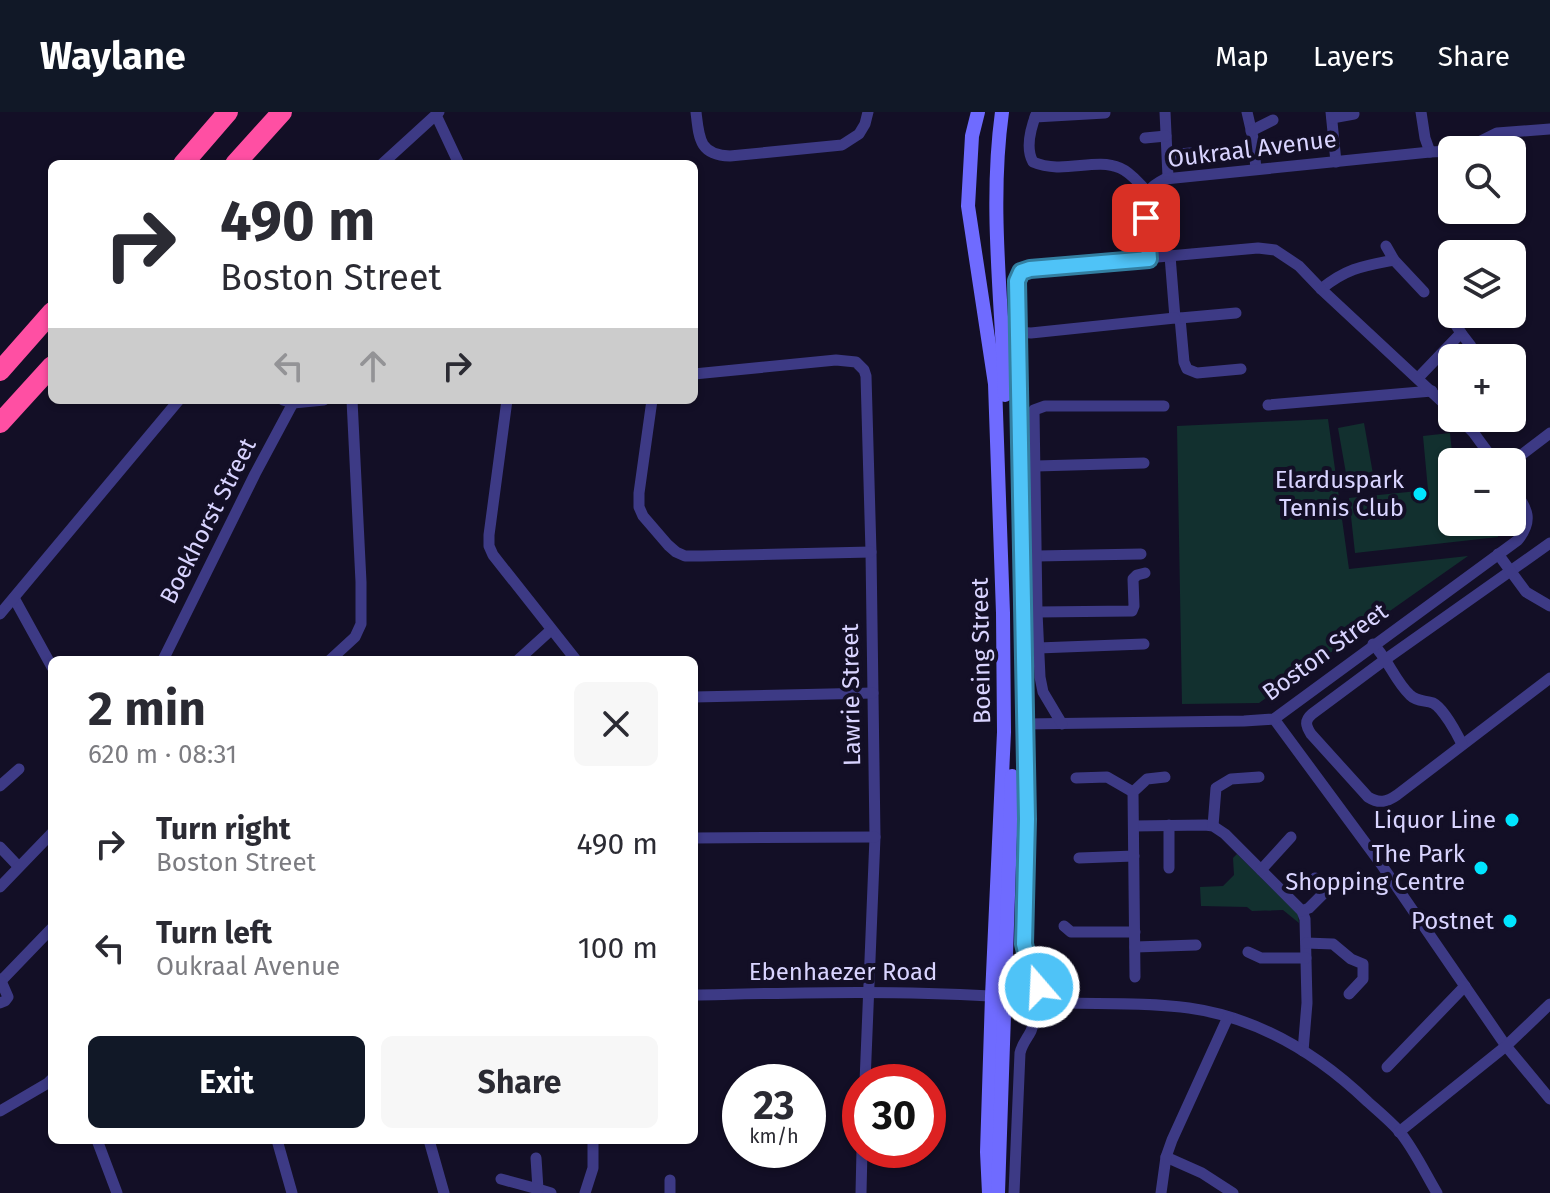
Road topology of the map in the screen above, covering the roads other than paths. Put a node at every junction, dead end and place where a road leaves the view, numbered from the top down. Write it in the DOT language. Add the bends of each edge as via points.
graph roads {
  1 [pos="228,112"];
  2 [pos="282,112"];
  3 [pos="696,112"];
  4 [pos="868,112"];
  5 [pos="978,112"];
  6 [pos="1002,112"];
  7 [pos="1165,112"];
  8 [pos="1247,112"];
  9 [pos="1421,112"];
  10 [pos="1105,113"];
  11 [pos="438,114"];
  12 [pos="1354,114"];
  13 [pos="1036,115"];
  14 [pos="1332,115"];
  15 [pos="1273,120"];
  16 [pos="1550,129"];
  17 [pos="1251,131"];
  18 [pos="1166,136"];
  19 [pos="1491,136"];
  20 [pos="1145,138"];
  21 [pos="1254,149"];
  22 [pos="1430,152"];
  23 [pos="1438,152"];
  24 [pos="1190,153"];
  25 [pos="1230,153"];
  26 [pos="1168,155"];
  27 [pos="186,160"];
  28 [pos="239,160"];
  29 [pos="386,160"];
  30 [pos="457,160"];
  31 [pos="1336,162"];
  32 [pos="1256,169"];
  33 [pos="1168,177"];
  34 [pos="1148,192"];
  35 [pos="1386,246"];
  36 [pos="1170,256"];
  37 [pos="1149,259"];
  38 [pos="1394,260"];
  39 [pos="1321,289"];
  40 [pos="1424,292"];
  41 [pos="1236,313"];
  42 [pos="48,316"];
  43 [pos="48,317"];
  44 [pos="1177,318"];
  45 [pos="1458,328"];
  46 [pos="1017,332"];
  47 [pos="1461,333"];
  48 [pos="1469,344"];
  49 [pos="0,365"];
  50 [pos="1241,369"];
  51 [pos="48,370"];
  52 [pos="0,371"];
  53 [pos="698,374"];
  54 [pos="1418,378"];
  55 [pos="1432,391"];
  56 [pos="1438,397"];
  57 [pos="176,404"];
  58 [pos="287,404"];
  59 [pos="352,404"];
  60 [pos="506,404"];
  61 [pos="651,404"];
  62 [pos="1268,405"];
  63 [pos="1164,406"];
  64 [pos="0,423"];
  65 [pos="1550,433"];
  66 [pos="1526,451"];
  67 [pos="1144,463"];
  68 [pos="1036,466"];
  69 [pos="1526,509"];
  70 [pos="1526,528"];
  71 [pos="1521,536"];
  72 [pos="1550,543"];
  73 [pos="871,552"];
  74 [pos="1141,554"];
  75 [pos="1498,554"];
  76 [pos="1037,556"];
  77 [pos="1512,571"];
  78 [pos="1145,573"];
  79 [pos="14,598"];
  80 [pos="1550,606"];
  81 [pos="1037,612"];
  82 [pos="0,614"];
  83 [pos="551,630"];
  84 [pos="1144,644"];
  85 [pos="1373,644"];
  86 [pos="1038,648"];
  87 [pos="165,656"];
  88 [pos="334,656"];
  89 [pos="522,656"];
  90 [pos="573,656"];
  91 [pos="1386,659"];
  92 [pos="48,660"];
  93 [pos="1550,678"];
  94 [pos="873,693"];
  95 [pos="698,697"];
  96 [pos="1274,719"];
  97 [pos="1024,724"];
  98 [pos="1062,724"];
  99 [pos="1462,744"];
  100 [pos="19,769"];
  101 [pos="1165,777"];
  102 [pos="1259,777"];
  103 [pos="1076,778"];
  104 [pos="0,786"];
  105 [pos="1133,792"];
  106 [pos="1169,825"];
  107 [pos="1134,826"];
  108 [pos="1213,826"];
  109 [pos="48,837"];
  110 [pos="875,837"];
  111 [pos="1291,837"];
  112 [pos="698,838"];
  113 [pos="0,847"];
  114 [pos="1134,856"];
  115 [pos="1079,858"];
  116 [pos="18,866"];
  117 [pos="1169,868"];
  118 [pos="1261,870"];
  119 [pos="1315,878"];
  120 [pos="0,887"];
  121 [pos="1302,911"];
  122 [pos="1064,926"];
  123 [pos="48,932"];
  124 [pos="1135,932"];
  125 [pos="1306,943"];
  126 [pos="1196,945"];
  127 [pos="1135,947"];
  128 [pos="1248,952"];
  129 [pos="1306,958"];
  130 [pos="1135,977"];
  131 [pos="1,980"];
  132 [pos="1465,986"];
  133 [pos="868,992"];
  134 [pos="1349,994"];
  135 [pos="698,995"];
  136 [pos="998,996"];
  137 [pos="1037,1002"];
  138 [pos="0,1003"];
  139 [pos="1550,1004"];
  140 [pos="1228,1017"];
  141 [pos="1506,1046"];
  142 [pos="1303,1051"];
  143 [pos="866,1064"];
  144 [pos="1387,1067"];
  145 [pos="48,1085"];
  146 [pos="1550,1099"];
  147 [pos="0,1111"];
  148 [pos="1399,1132"];
  149 [pos="99,1144"];
  150 [pos="278,1144"];
  151 [pos="430,1144"];
  152 [pos="593,1144"];
  153 [pos="1166,1157"];
  154 [pos="536,1158"];
  155 [pos="862,1168"];
  156 [pos="501,1179"];
  157 [pos="670,1180"];
  158 [pos="538,1189"];
  159 [pos="117,1193"];
  160 [pos="292,1193"];
  161 [pos="444,1193"];
  162 [pos="551,1193"];
  163 [pos="585,1193"];
  164 [pos="670,1193"];
  165 [pos="861,1193"];
  166 [pos="989,1193"];
  167 [pos="998,1193"];
  168 [pos="1014,1193"];
  169 [pos="1161,1193"];
  170 [pos="1233,1193"];
  171 [pos="1437,1193"];
  1 -- 27 [label="highway"];
  2 -- 28 [label="highway"];
  3 -- 4 [label="street" via="701,143 714,154 730,156 842,145 859,134"];
  5 -- 136 [label="main road, Boeing Street" via="968,206 995,384 1003,613"];
  6 -- 136 [label="main road, Boeing Street" via="995,206 1012,798"];
  7 -- 18 [label="street"];
  8 -- 17 [label="street"];
  9 -- 22 [label="street"];
  10 -- 13 [label="street"];
  11 -- 29 [label="street"];
  11 -- 30 [label="street"];
  12 -- 14 [label="street"];
  13 -- 34 [label="street" via="1030,140 1033,162 1058,169 1113,165"];
  14 -- 31 [label="street"];
  15 -- 17 [label="street"];
  16 -- 19 [label="street"];
  17 -- 21 [label="street"];
  18 -- 20 [label="street"];
  18 -- 26 [label="street"];
  21 -- 25 [label="street"];
  21 -- 32 [label="street"];
  22 -- 23 [label="street, Oukraal Avenue"];
  22 -- 31 [label="street, Oukraal Avenue"];
  24 -- 26 [label="street"];
  26 -- 33 [label="street"];
  31 -- 32 [label="street, Oukraal Avenue"];
  32 -- 33 [label="street, Oukraal Avenue"];
  33 -- 34 [label="street, Oukraal Avenue"];
  34 -- 37 [label="street, Oukraal Avenue"];
  35 -- 38 [label="street"];
  36 -- 37 [label="street"];
  36 -- 39 [label="street" via="1268,248 1288,257"];
  36 -- 44 [label="street"];
  37 -- 46 [label="street, Boeing Street" via="1021,272"];
  38 -- 39 [label="street" via="1354,268"];
  38 -- 40 [label="street"];
  39 -- 54 [label="street"];
  41 -- 44 [label="street"];
  42 -- 49 [label="highway"];
  43 -- 52 [label="highway"];
  44 -- 46 [label="street"];
  44 -- 50 [label="street" via="1187,369"];
  45 -- 47 [label="street"];
  46 -- 97 [label="street, Boeing Street"];
  47 -- 48 [label="street"];
  47 -- 54 [label="street"];
  51 -- 64 [label="highway"];
  53 -- 73 [label="street, Lawrie Street" via="848,360 864,370"];
  54 -- 55 [label="street"];
  55 -- 56 [label="street"];
  55 -- 62 [label="street"];
  57 -- 79 [label="street"];
  58 -- 87 [label="street, Boekhorst Street"];
  59 -- 88 [label="street" via="361,624"];
  60 -- 83 [label="street" via="489,546"];
  61 -- 73 [label="street" via="639,507 676,552"];
  63 -- 68 [label="street" via="1038,407 1033,414"];
  65 -- 66 [label="street"];
  67 -- 68 [label="street"];
  68 -- 76 [label="street"];
  69 -- 70 [label="street, Boston Street"];
  71 -- 75 [label="street, Boston Street"];
  72 -- 77 [label="street"];
  73 -- 94 [label="street, Lawrie Street"];
  74 -- 76 [label="street"];
  75 -- 77 [label="street"];
  75 -- 85 [label="street, Boston Street"];
  76 -- 81 [label="street"];
  77 -- 80 [label="street" via="1526,592"];
  77 -- 91 [label="street"];
  78 -- 81 [label="street" via="1134,576 1132,611"];
  79 -- 82 [label="street"];
  79 -- 92 [label="street"];
  81 -- 86 [label="street"];
  83 -- 89 [label="street"];
  83 -- 90 [label="street"];
  84 -- 86 [label="street"];
  85 -- 91 [label="street"];
  85 -- 96 [label="street, Boston Street"];
  86 -- 98 [label="street" via="1041,686"];
  91 -- 99 [label="street" via="1408,694 1435,704"];
  91 -- 99 [label="street" via="1307,719 1311,734 1377,802 1397,795"];
  93 -- 99 [label="street"];
  94 -- 95 [label="street"];
  94 -- 110 [label="street, Lawrie Street"];
  96 -- 98 [label="street, Boston Street"];
  96 -- 132 [label="street"];
  97 -- 98 [label="street, Boston Street"];
  97 -- 137 [label="street, Boeing Street" via="1024,944 1037,971"];
  100 -- 104 [label="street"];
  101 -- 105 [label="street" via="1147,779"];
  102 -- 108 [label="street" via="1231,779 1216,788"];
  103 -- 105 [label="street" via="1107,777"];
  105 -- 107 [label="street"];
  106 -- 107 [label="street"];
  106 -- 108 [label="street"];
  106 -- 117 [label="street"];
  107 -- 114 [label="street"];
  108 -- 118 [label="street"];
  109 -- 116 [label="street"];
  110 -- 112 [label="street"];
  110 -- 133 [label="street, Lawrie Street"];
  111 -- 118 [label="street"];
  113 -- 116 [label="street"];
  114 -- 115 [label="street"];
  114 -- 124 [label="street"];
  116 -- 120 [label="street"];
  118 -- 121 [label="street"];
  119 -- 121 [label="street" via="1328,889"];
  121 -- 125 [label="street"];
  122 -- 124 [label="street" via="1071,932"];
  123 -- 131 [label="street"];
  124 -- 127 [label="street"];
  125 -- 129 [label="street"];
  125 -- 134 [label="street" via="1333,944 1363,964 1363,979"];
  126 -- 127 [label="street"];
  127 -- 130 [label="street"];
  128 -- 129 [label="street" via="1261,958"];
  129 -- 142 [label="street"];
  131 -- 138 [label="street" via="8,997"];
  132 -- 141 [label="street"];
  132 -- 144 [label="street"];
  133 -- 135 [label="street, Ebenhaezer Road"];
  133 -- 136 [label="street, Ebenhaezer Road"];
  133 -- 143 [label="street, Lawrie Street"];
  136 -- 137 [label="street, Ebenhaezer Road"];
  136 -- 166 [label="main road, Boeing Street"];
  136 -- 167 [label="main road, Boeing Street"];
  137 -- 140 [label="street, Ebenhaezer Road" via="1136,1003"];
  137 -- 168 [label="street, Boeing Street" via="1020,1053"];
  139 -- 141 [label="street"];
  140 -- 142 [label="street, Ebenhaezer Road" via="1262,1028"];
  140 -- 153 [label="street"];
  141 -- 146 [label="street"];
  141 -- 148 [label="street"];
  142 -- 148 [label="street, Ebenhaezer Road" via="1352,1086"];
  145 -- 147 [label="street"];
  148 -- 171 [label="street, Ebenhaezer Road"];
  149 -- 159 [label="street"];
  150 -- 160 [label="street"];
  151 -- 161 [label="street"];
  152 -- 163 [label="street"];
  153 -- 169 [label="street"];
  153 -- 170 [label="street"];
  154 -- 158 [label="street"];
  155 -- 165 [label="street"];
  156 -- 158 [label="street"];
  157 -- 164 [label="street"];
  158 -- 162 [label="street"];
}
